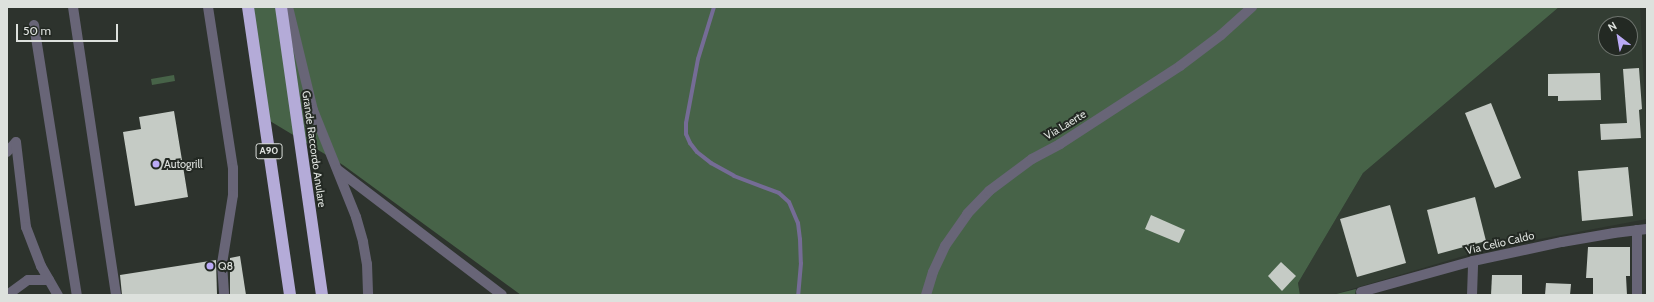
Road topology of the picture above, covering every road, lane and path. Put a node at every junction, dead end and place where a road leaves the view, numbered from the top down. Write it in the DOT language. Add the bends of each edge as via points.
graph roads {
  1 [pos="73,7"];
  2 [pos="208,7"];
  3 [pos="248,7"];
  4 [pos="281,7"];
  5 [pos="288,7"];
  6 [pos="1252,7"];
  7 [pos="34,25"];
  8 [pos="7,152"];
  9 [pos="337,170"];
  10 [pos="1642,229"];
  11 [pos="1473,261"];
  12 [pos="49,280"];
  13 [pos="1361,292"];
  14 [pos="10,293"];
  15 [pos="58,295"];
  16 [pos="77,295"];
  17 [pos="116,295"];
  18 [pos="224,295"];
  19 [pos="290,295"];
  20 [pos="322,295"];
  21 [pos="368,295"];
  22 [pos="502,295"];
  23 [pos="926,295"];
  24 [pos="1472,295"];
  25 [pos="1637,295"];
  1 -- 17 [label="street"];
  2 -- 18 [label="street" via="233,168 233,195 222,264"];
  3 -- 19 [label="highway, A90"];
  4 -- 20 [label="highway, Grande Raccordo Anulare"];
  5 -- 9 [label="street" via="314,110"];
  6 -- 23 [label="street, Via Laerte" via="1222,35 1185,63 1060,144 1032,159 988,191 964,217 945,246"];
  7 -- 16 [label="street"];
  8 -- 12 [label="street" via="16,142 26,227 40,266"];
  9 -- 21 [label="street" via="363,242"];
  9 -- 22 [label="street"];
  10 -- 11 [label="street, Via Celio Caldo" via="1562,242"];
  10 -- 25 [label="street"];
  11 -- 13 [label="street, Via Celio Caldo"];
  11 -- 24 [label="street"];
  12 -- 14 [label="street" via="28,280"];
  12 -- 15 [label="street"];
}
